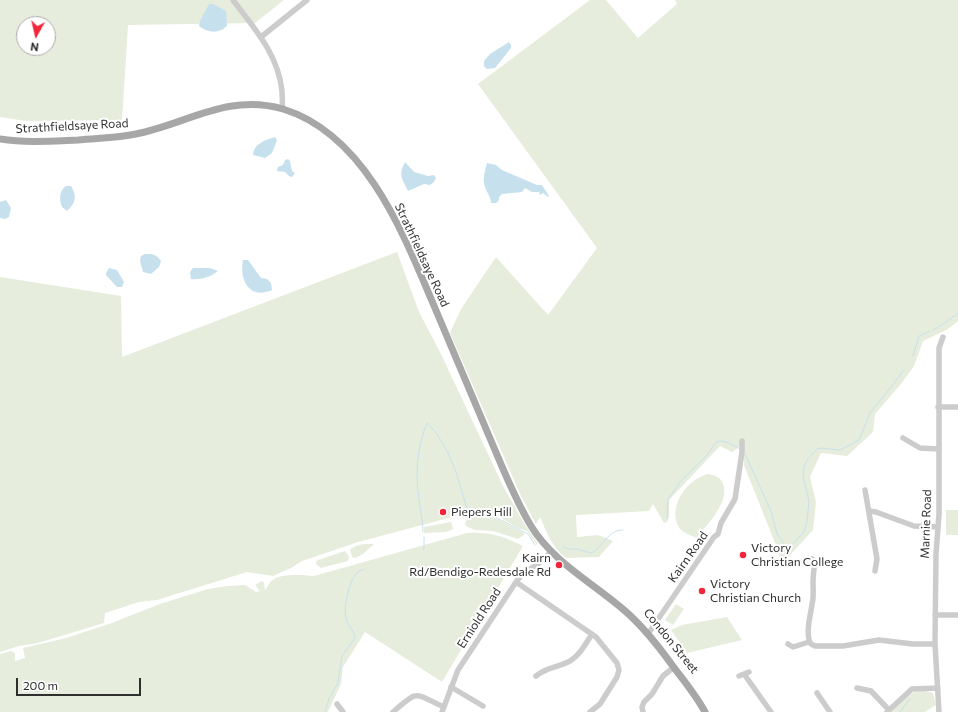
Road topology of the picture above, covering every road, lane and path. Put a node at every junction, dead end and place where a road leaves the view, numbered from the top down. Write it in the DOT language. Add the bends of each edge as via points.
graph roads {
  1 [pos="233,0"];
  2 [pos="307,0"];
  3 [pos="261,37"];
  4 [pos="282,109"];
  5 [pos="0,139"];
  6 [pos="943,337"];
  7 [pos="938,407"];
  8 [pos="958,407"];
  9 [pos="903,438"];
  10 [pos="742,440"];
  11 [pos="939,449"];
  12 [pos="865,490"];
  13 [pos="868,512"];
  14 [pos="938,527"];
  15 [pos="552,551"];
  16 [pos="817,560"];
  17 [pos="875,571"];
  18 [pos="516,582"];
  19 [pos="935,615"];
  20 [pos="958,615"];
  21 [pos="649,632"];
  22 [pos="592,634"];
  23 [pos="809,642"];
  24 [pos="788,644"];
  25 [pos="935,644"];
  26 [pos="674,667"];
  27 [pos="744,674"];
  28 [pos="536,676"];
  29 [pos="451,687"];
  30 [pos="822,688"];
  31 [pos="857,688"];
  32 [pos="938,688"];
  33 [pos="337,704"];
  34 [pos="483,706"];
  35 [pos="443,710"];
  36 [pos="888,711"];
  37 [pos="343,712"];
  38 [pos="393,712"];
  39 [pos="590,712"];
  40 [pos="643,712"];
  41 [pos="707,712"];
  42 [pos="772,712"];
  43 [pos="830,712"];
  44 [pos="939,712"];
  1 -- 3 [label="street"];
  2 -- 3 [label="street"];
  3 -- 4 [label="street" via="278,72"];
  4 -- 5 [label="main road, Strathfieldsaye Road" via="256,105 223,107 156,130 124,136 30,142"];
  4 -- 15 [label="main road, Strathfieldsaye Road" via="315,123 338,140 388,206 409,247 518,502 535,532"];
  6 -- 7 [label="street, Marnie Road" via="939,353"];
  7 -- 8 [label="street"];
  7 -- 11 [label="street, Marnie Road"];
  9 -- 11 [label="street" via="920,448"];
  10 -- 21 [label="street, Kairn Road" via="734,502 718,534"];
  11 -- 14 [label="street, Marnie Road"];
  12 -- 13 [label="street"];
  13 -- 14 [label="street" via="876,512 914,526"];
  13 -- 17 [label="street" via="877,559"];
  14 -- 19 [label="street, Marnie Road"];
  15 -- 18 [label="street, Erniold Road" via="523,573"];
  15 -- 21 [label="main road, Condon Street"];
  16 -- 23 [label="street" via="813,570"];
  18 -- 22 [label="street"];
  18 -- 29 [label="street, Erniold Road" via="458,670"];
  19 -- 20 [label="street"];
  19 -- 25 [label="street, Marnie Road"];
  21 -- 26 [label="main road, Condon Street"];
  21 -- 41 [label="main road, Condon Street" via="694,687"];
  22 -- 28 [label="street" via="572,660"];
  22 -- 39 [label="street" via="599,639 617,663 619,670 616,680 600,704"];
  23 -- 24 [label="street" via="793,647"];
  23 -- 25 [label="street" via="822,646 844,646 876,640"];
  25 -- 32 [label="street, Marnie Road"];
  26 -- 40 [label="street" via="663,676 654,692 644,702"];
  26 -- 41 [label="main road, Condon Street"];
  27 -- 42 [label="street"];
  29 -- 34 [label="street"];
  29 -- 35 [label="street, Erniold Road"];
  30 -- 43 [label="street" via="815,694"];
  31 -- 36 [label="street" via="871,691"];
  32 -- 36 [label="street" via="912,689"];
  32 -- 44 [label="street, Marnie Road"];
  33 -- 37 [label="street"];
  35 -- 38 [label="street" via="417,695 410,697"];
}
